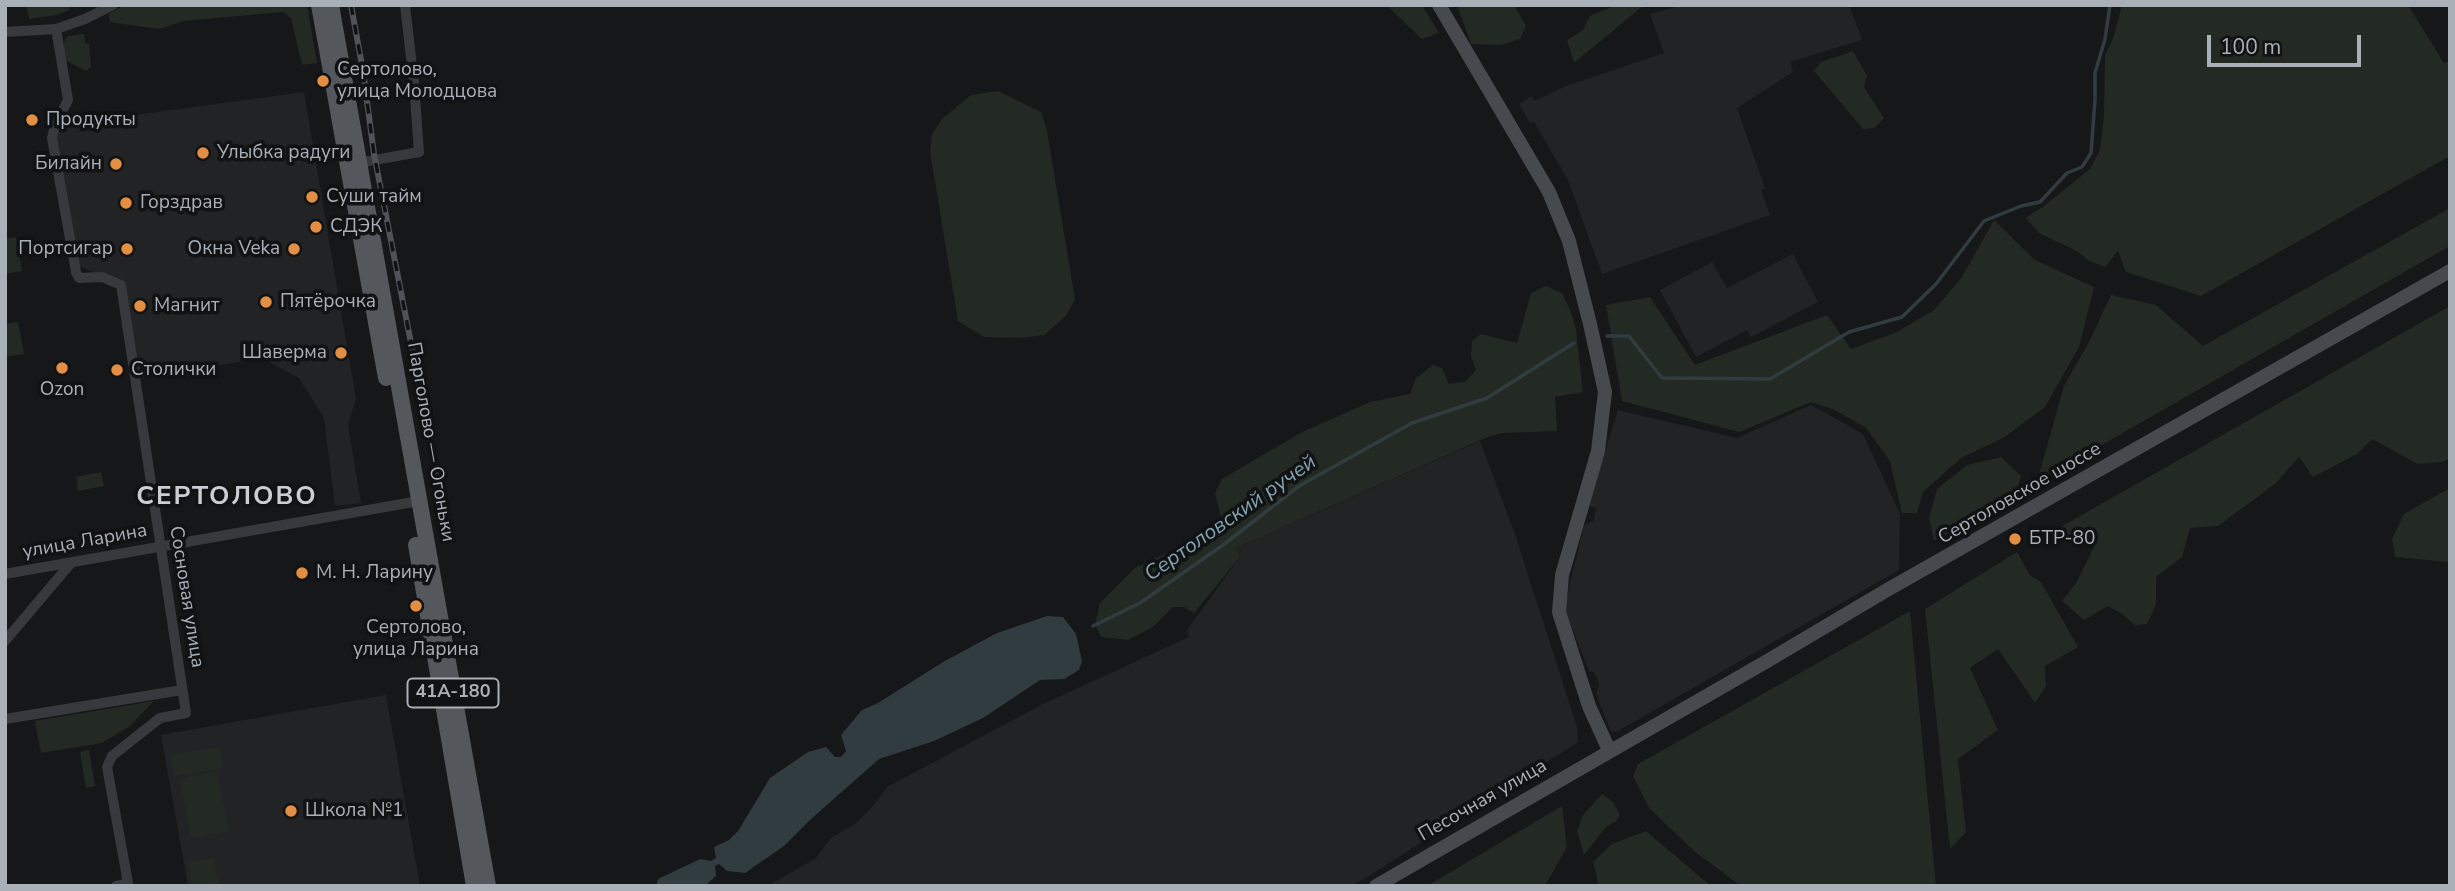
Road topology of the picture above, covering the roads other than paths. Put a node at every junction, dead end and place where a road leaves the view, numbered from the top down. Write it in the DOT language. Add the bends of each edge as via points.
graph roads {
  1 [pos="113,5"];
  2 [pos="319,5"];
  3 [pos="331,5"];
  4 [pos="405,5"];
  5 [pos="1439,5"];
  6 [pos="56,29"];
  7 [pos="5,32"];
  8 [pos="358,163"];
  9 [pos="2450,271"];
  10 [pos="414,502"];
  11 [pos="160,547"];
  12 [pos="72,562"];
  13 [pos="5,574"];
  14 [pos="5,641"];
  15 [pos="182,690"];
  16 [pos="5,719"];
  17 [pos="1609,750"];
  18 [pos="128,885"];
  19 [pos="116,886"];
  20 [pos="474,886"];
  21 [pos="488,886"];
  22 [pos="1376,886"];
  1 -- 6 [label="street"];
  2 -- 10 [label="main road, Парголово — Огоньки / 41А-180"];
  3 -- 8 [label="main road, Парголово — Огоньки / 41А-180"];
  4 -- 8 [label="street" via="419,152"];
  5 -- 17 [label="main road" via="1549,192 1569,242 1590,324 1605,392 1598,451 1562,575 1559,612 1589,706"];
  6 -- 7 [label="street"];
  6 -- 11 [label="street, Сосновая улица" via="68,100 52,138 76,272 79,278 102,277 121,285"];
  8 -- 10 [label="main road, Парголово — Огоньки / 41А-180"];
  9 -- 17 [label="main road, Сертоловское шоссе"];
  10 -- 11 [label="street, улица Ларина"];
  10 -- 20 [label="main road, Парголово — Огоньки / 41А-180"];
  10 -- 21 [label="main road, Парголово — Огоньки / 41А-180"];
  11 -- 12 [label="street, улица Ларина"];
  11 -- 15 [label="street, Сосновая улица"];
  12 -- 13 [label="street, улица Ларина"];
  12 -- 14 [label="street"];
  15 -- 16 [label="street"];
  15 -- 18 [label="street, Сосновая улица" via="186,713 160,718 112,756 107,767"];
  17 -- 22 [label="main road, Песочная улица"];
  18 -- 19 [label="street"];
}
